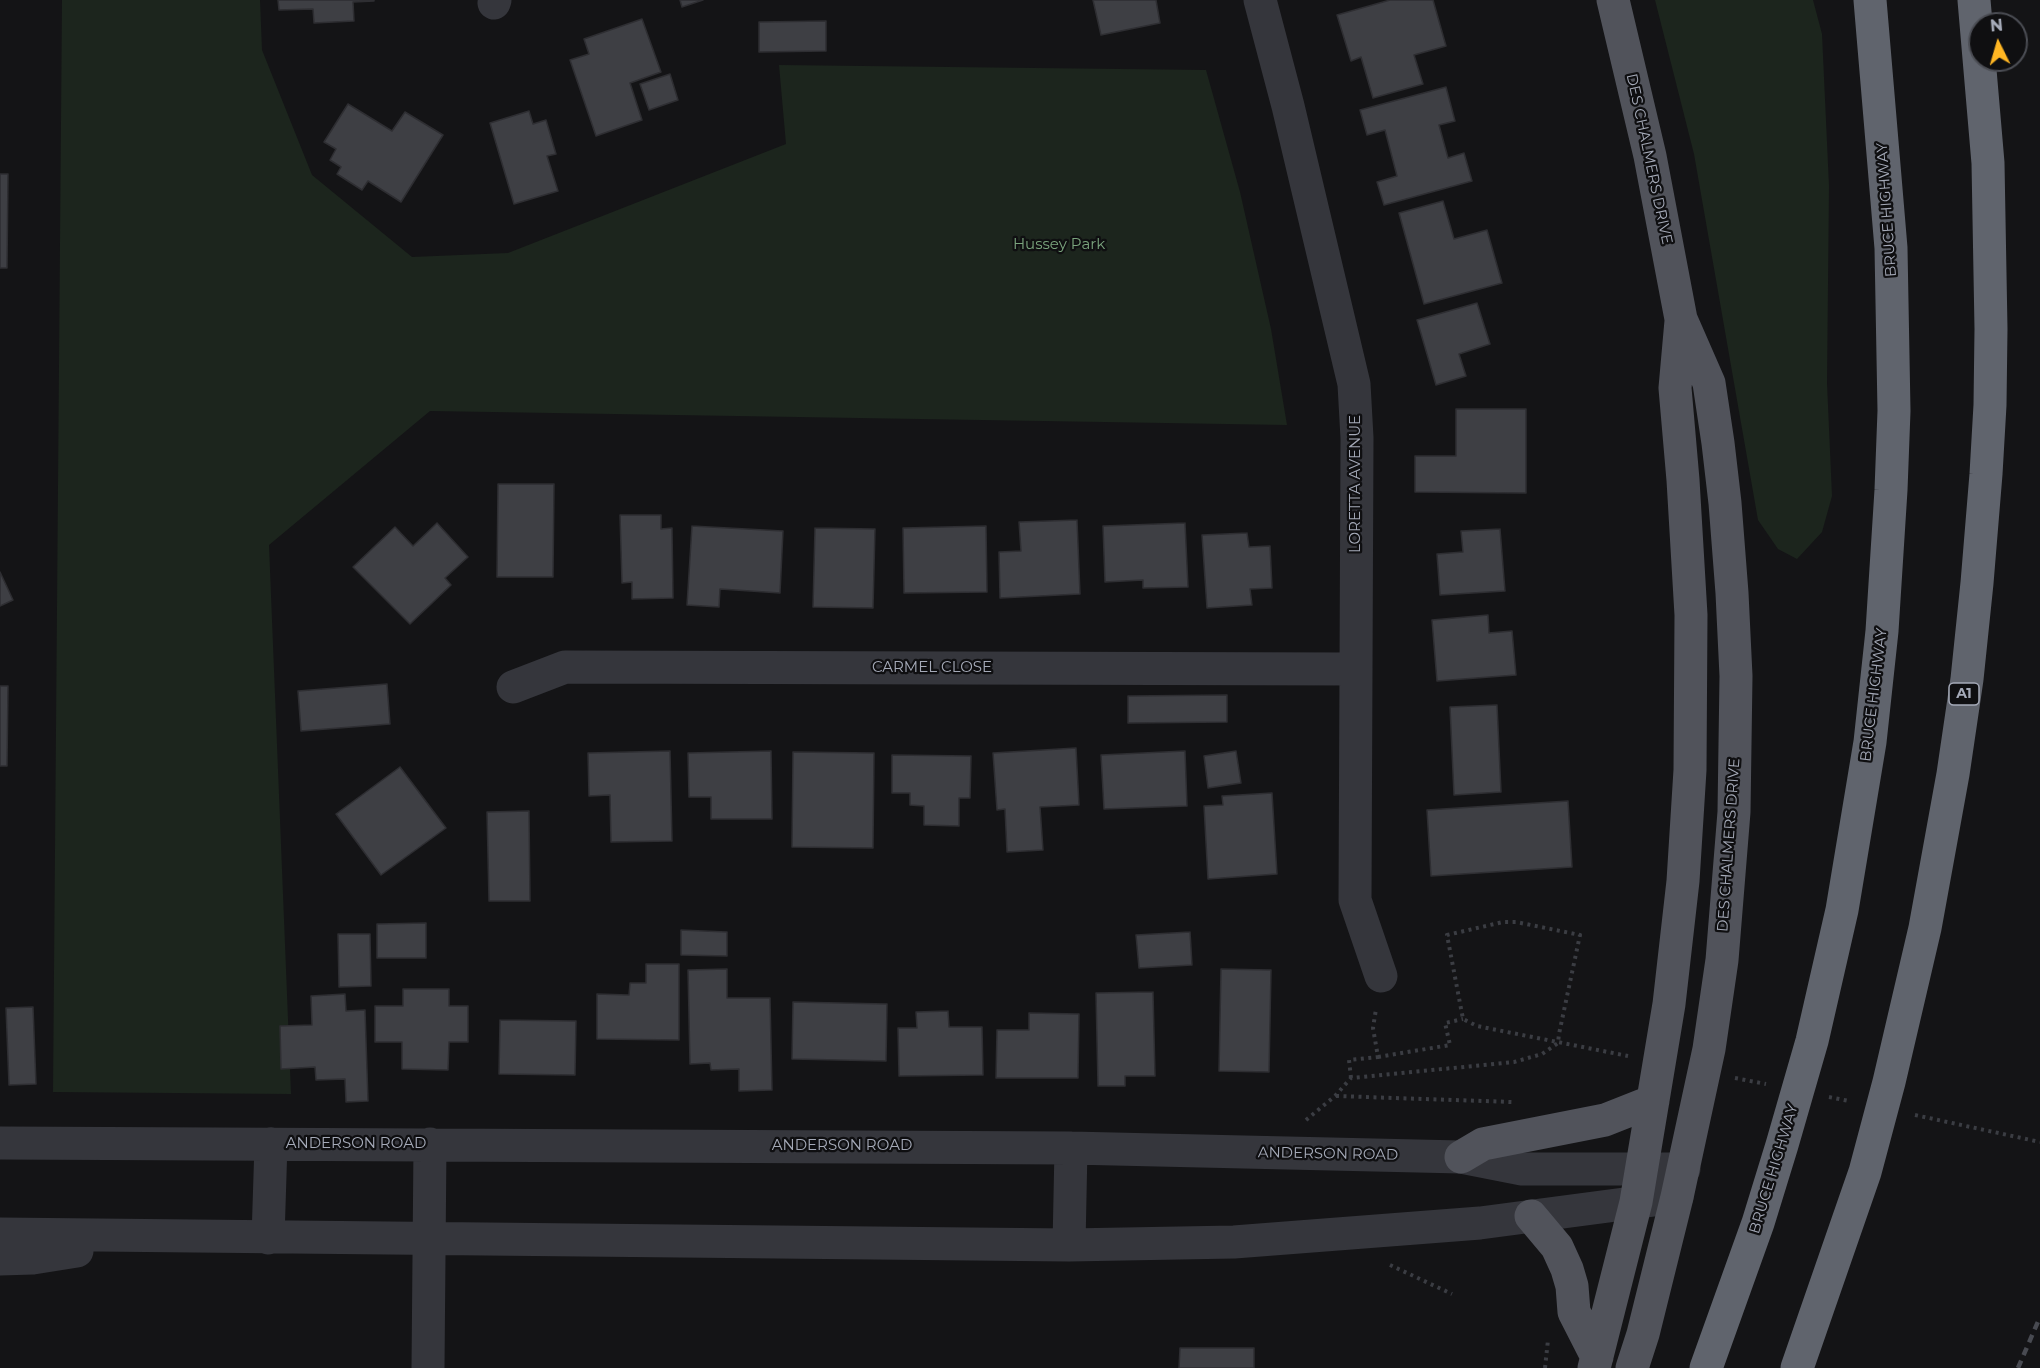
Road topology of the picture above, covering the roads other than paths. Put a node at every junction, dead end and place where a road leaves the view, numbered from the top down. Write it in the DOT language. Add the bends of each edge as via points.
graph roads {
  1 [pos="1260,0"];
  2 [pos="1613,0"];
  3 [pos="1870,0"];
  4 [pos="1974,0"];
  5 [pos="1681,319"];
  6 [pos="1355,669"];
  7 [pos="513,687"];
  8 [pos="1381,976"];
  9 [pos="1653,1101"];
  10 [pos="0,1143"];
  11 [pos="271,1144"];
  12 [pos="430,1144"];
  13 [pos="1071,1148"];
  14 [pos="1461,1157"];
  15 [pos="1642,1170"];
  16 [pos="1680,1183"];
  17 [pos="1636,1202"];
  18 [pos="1531,1216"];
  19 [pos="0,1234"];
  20 [pos="140,1236"];
  21 [pos="267,1238"];
  22 [pos="428,1240"];
  23 [pos="1069,1245"];
  24 [pos="0,1259"];
  25 [pos="1595,1363"];
  26 [pos="428,1368"];
  27 [pos="1632,1368"];
  28 [pos="1706,1368"];
  29 [pos="1797,1368"];
  1 -- 6 [label="street, LORETTA AVENUE" via="1354,384"];
  2 -- 5 [label="main road, DES CHALMERS DRIVE" via="1652,168"];
  3 -- 28 [label="highway, BRUCE HIGHWAY" via="1891,248 1894,411 1882,631 1870,742 1842,910 1812,1041 1768,1189"];
  4 -- 29 [label="highway, A1" via="1988,163 1991,328 1986,474 1967,679 1925,928 1889,1082 1865,1172"];
  5 -- 9 [label="main road, DES CHALMERS DRIVE" via="1675,388 1691,615 1690,770 1683,881"];
  5 -- 16 [label="main road, DES CHALMERS DRIVE" via="1709,383 1732,593 1736,676 1734,812 1722,960"];
  6 -- 7 [label="street, CARMEL CLOSE" via="565,667"];
  6 -- 8 [label="street, LORETTA AVENUE" via="1355,900"];
  9 -- 14 [label="main road" via="1605,1120 1483,1144"];
  9 -- 15 [label="main road, DES CHALMERS DRIVE"];
  10 -- 11 [label="street, ANDERSON ROAD"];
  11 -- 12 [label="street, ANDERSON ROAD"];
  11 -- 21 [label="street"];
  12 -- 13 [label="street, ANDERSON ROAD"];
  12 -- 22 [label="street"];
  13 -- 14 [label="street, ANDERSON ROAD"];
  13 -- 23 [label="street"];
  14 -- 15 [label="street, ANDERSON ROAD" via="1522,1169"];
  15 -- 16 [label="street, ANDERSON ROAD"];
  15 -- 17 [label="main road, DES CHALMERS DRIVE"];
  16 -- 17 [label="street"];
  16 -- 27 [label="main road, DES CHALMERS DRIVE"];
  17 -- 18 [label="street"];
  17 -- 25 [label="main road, DES CHALMERS DRIVE"];
  18 -- 23 [label="street" via="1277,1240"];
  18 -- 25 [label="main road" via="1557,1247 1567,1269 1574,1312"];
  19 -- 20 [label="street"];
  20 -- 21 [label="street"];
  20 -- 24 [label="street" via="51,1256"];
  21 -- 22 [label="street"];
  22 -- 23 [label="street"];
  22 -- 26 [label="street"];
}
